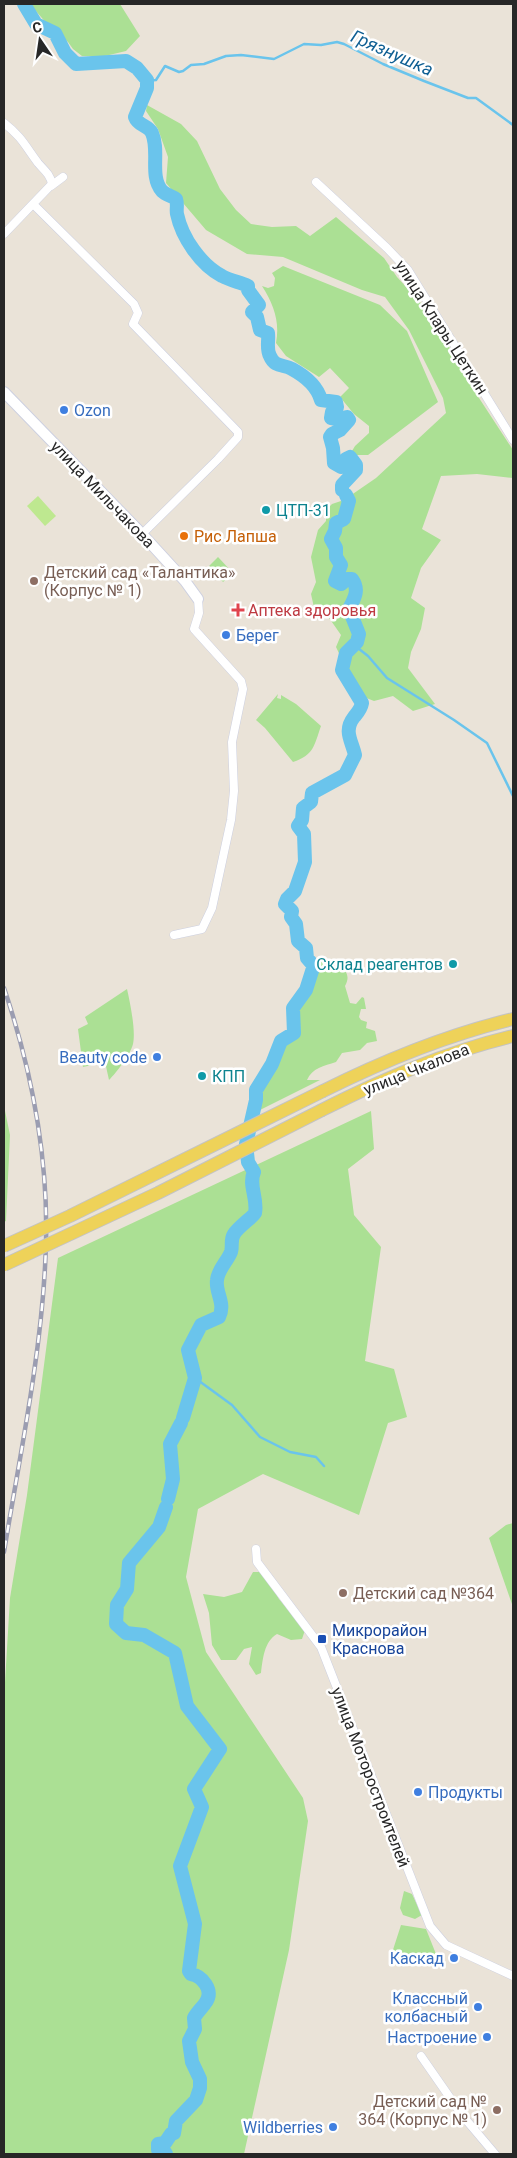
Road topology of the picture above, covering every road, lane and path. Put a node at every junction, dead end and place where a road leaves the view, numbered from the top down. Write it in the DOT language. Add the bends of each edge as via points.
graph roads {
  1 [pos="4,123"];
  2 [pos="63,177"];
  3 [pos="316,182"];
  4 [pos="51,186"];
  5 [pos="33,204"];
  6 [pos="4,234"];
  7 [pos="4,392"];
  8 [pos="513,440"];
  9 [pos="142,534"];
  10 [pos="198,600"];
  11 [pos="174,935"];
  12 [pos="513,1019"];
  13 [pos="513,1036"];
  14 [pos="4,1246"];
  15 [pos="4,1265"];
  16 [pos="256,1549"];
  17 [pos="513,1976"];
  18 [pos="421,2056"];
  19 [pos="495,2154"];
  1 -- 4 [label="street" via="21,137 46,172"];
  2 -- 4 [label="street"];
  3 -- 8 [label="street, улица Клары Цеткин" via="408,270"];
  4 -- 5 [label="street"];
  5 -- 6 [label="street"];
  5 -- 9 [label="street" via="134,304 138,313 133,324 238,432 238,437 218,459"];
  7 -- 9 [label="street, улица Мильчакова"];
  9 -- 10 [label="street, улица Мильчакова"];
  10 -- 11 [label="street" via="199,613 194,629 241,681 243,690 232,742 232,814 212,908 202,929"];
  12 -- 14 [label="main road, улица Чкалова, bridge" via="460,1032 377,1064"];
  13 -- 15 [label="main road, улица Чкалова, bridge" via="414,1066"];
  16 -- 17 [label="street, улица Моторостроителей" via="257,1562 321,1647 430,1926 446,1944"];
  18 -- 19 [label="street" via="462,2115"];
}
